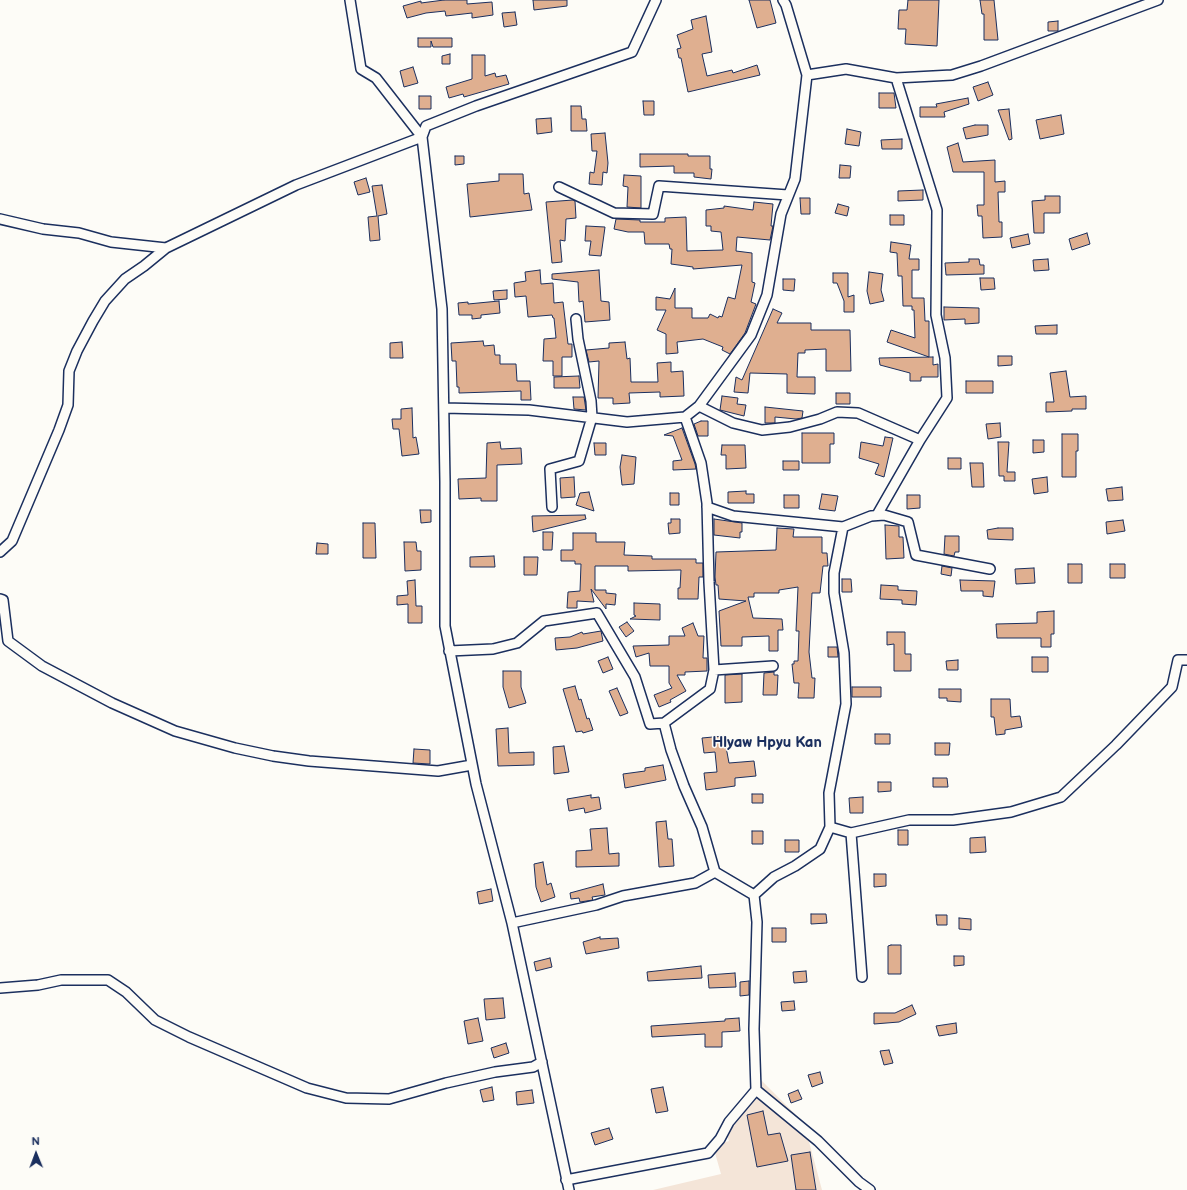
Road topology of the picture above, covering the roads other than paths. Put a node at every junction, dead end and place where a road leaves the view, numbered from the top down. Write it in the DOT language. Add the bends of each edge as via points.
graph roads {
  1 [pos="350,0"];
  2 [pos="656,0"];
  3 [pos="783,0"];
  4 [pos="1158,0"];
  5 [pos="807,75"];
  6 [pos="896,78"];
  7 [pos="422,137"];
  8 [pos="559,187"];
  9 [pos="788,195"];
  10 [pos="0,219"];
  11 [pos="166,248"];
  12 [pos="576,319"];
  13 [pos="699,406"];
  14 [pos="444,408"];
  15 [pos="592,417"];
  16 [pos="685,417"];
  17 [pos="920,440"];
  18 [pos="552,507"];
  19 [pos="708,507"];
  20 [pos="877,515"];
  21 [pos="843,527"];
  22 [pos="0,552"];
  23 [pos="990,569"];
  24 [pos="0,599"];
  25 [pos="450,651"];
  26 [pos="1182,660"];
  27 [pos="773,666"];
  28 [pos="714,670"];
  29 [pos="664,723"];
  30 [pos="472,765"];
  31 [pos="830,827"];
  32 [pos="851,833"];
  33 [pos="715,872"];
  34 [pos="754,895"];
  35 [pos="512,923"];
  36 [pos="862,977"];
  37 [pos="0,988"];
  38 [pos="542,1062"];
  39 [pos="756,1090"];
  40 [pos="566,1180"];
  41 [pos="569,1190"];
  42 [pos="870,1190"];
  1 -- 7 [label="street" via="361,69 376,78"];
  2 -- 7 [label="street" via="632,52 426,126"];
  3 -- 5 [label="street"];
  4 -- 6 [label="street" via="952,75"];
  5 -- 6 [label="street" via="846,69"];
  5 -- 9 [label="street" via="795,179"];
  6 -- 17 [label="street" via="937,210 936,315 944,358 947,398"];
  7 -- 11 [label="street" via="296,185"];
  7 -- 14 [label="street" via="442,309"];
  8 -- 9 [label="street" via="614,213 653,214 659,186"];
  9 -- 13 [label="street" via="780,219 767,295 760,315 733,361"];
  10 -- 11 [label="street" via="44,229 79,233 111,242"];
  11 -- 22 [label="street" via="125,279 105,301 93,321 69,371 68,405 60,430 12,540"];
  12 -- 15 [label="street"];
  13 -- 16 [label="street"];
  13 -- 17 [label="street" via="733,423 762,430 790,427 837,412 858,413"];
  14 -- 15 [label="street" via="529,410"];
  14 -- 25 [label="street" via="445,626"];
  15 -- 16 [label="street" via="628,422"];
  15 -- 18 [label="street" via="579,461 550,469"];
  16 -- 19 [label="street" via="701,463"];
  17 -- 20 [label="street"];
  19 -- 21 [label="street" via="733,516"];
  19 -- 28 [label="street"];
  20 -- 21 [label="street"];
  20 -- 23 [label="street" via="908,522 916,555"];
  21 -- 31 [label="street" via="834,573 834,593 844,653 846,704 829,793"];
  24 -- 30 [label="street" via="3,600 8,641 42,666 112,703 175,731 235,748 309,761 438,771"];
  25 -- 29 [label="street" via="493,649 517,643 544,621 597,613 635,677 650,724"];
  25 -- 30 [label="street"];
  26 -- 32 [label="street" via="1172,687 1061,797 1011,812 954,820 908,820"];
  27 -- 28 [label="street"];
  28 -- 29 [label="street" via="710,689"];
  29 -- 33 [label="street" via="684,786 702,827"];
  30 -- 35 [label="street"];
  31 -- 32 [label="street"];
  31 -- 34 [label="street" via="820,849 774,877"];
  32 -- 36 [label="street"];
  33 -- 34 [label="street"];
  33 -- 35 [label="street" via="695,883 623,896 596,905"];
  34 -- 39 [label="street" via="757,922 754,1029"];
  35 -- 38 [label="street"];
  37 -- 38 [label="street" via="61,980 108,980 126,992 154,1020 307,1088 346,1098 389,1099 495,1072 533,1067"];
  38 -- 40 [label="street"];
  39 -- 40 [label="street" via="729,1122 720,1139 708,1153"];
  39 -- 42 [label="street" via="818,1141"];
  40 -- 41 [label="street"];
}
